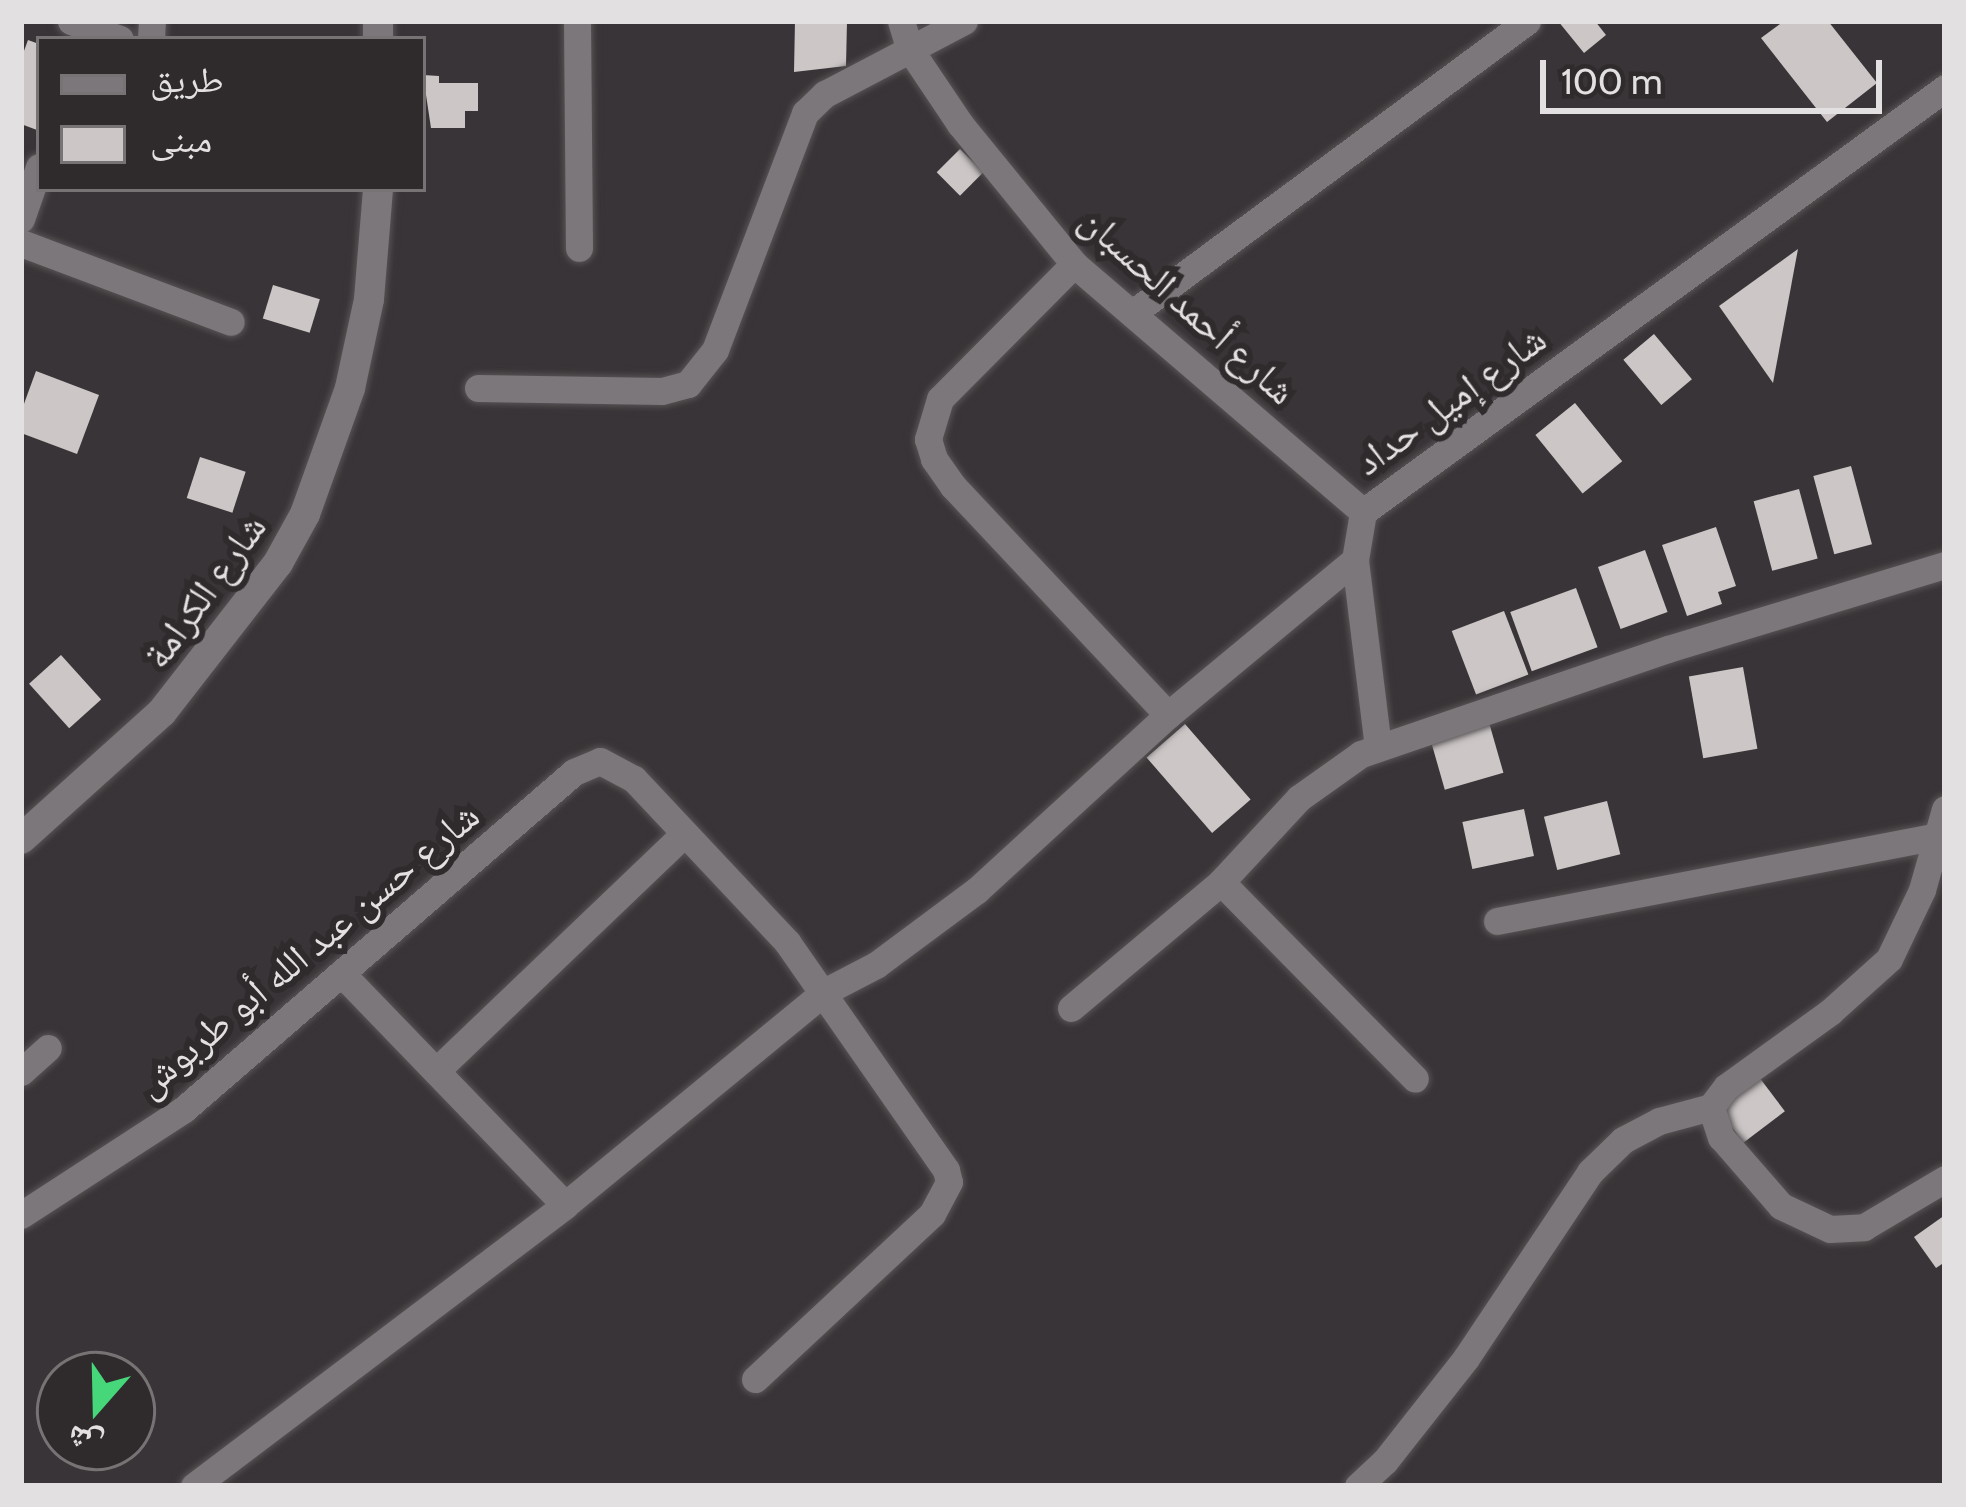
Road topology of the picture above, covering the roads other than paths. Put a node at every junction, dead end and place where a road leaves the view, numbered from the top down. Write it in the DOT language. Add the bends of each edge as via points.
graph roads {
  1 [pos="577,21"];
  2 [pos="964,21"];
  3 [pos="1527,21"];
  4 [pos="905,35"];
  5 [pos="1945,88"];
  6 [pos="36,176"];
  7 [pos="378,192"];
  8 [pos="21,219"];
  9 [pos="21,243"];
  10 [pos="579,248"];
  11 [pos="1074,264"];
  12 [pos="1134,312"];
  13 [pos="231,322"];
  14 [pos="478,388"];
  15 [pos="1363,512"];
  16 [pos="1354,560"];
  17 [pos="1945,565"];
  18 [pos="1168,715"];
  19 [pos="1378,748"];
  20 [pos="1942,823"];
  21 [pos="685,833"];
  22 [pos="21,839"];
  23 [pos="1221,882"];
  24 [pos="1497,921"];
  25 [pos="344,976"];
  26 [pos="824,992"];
  27 [pos="1071,1008"];
  28 [pos="48,1048"];
  29 [pos="436,1071"];
  30 [pos="21,1072"];
  31 [pos="1415,1079"];
  32 [pos="1719,1097"];
  33 [pos="1945,1179"];
  34 [pos="565,1204"];
  35 [pos="21,1215"];
  36 [pos="754,1378"];
  37 [pos="194,1486"];
  38 [pos="1358,1486"];
  1 -- 10 [label="street"];
  2 -- 4 [label="street"];
  3 -- 12 [label="street"];
  4 -- 11 [label="street, شارع أحمد الحسبان" via="960,124"];
  4 -- 14 [label="street" via="805,113 715,350 688,384 662,391"];
  5 -- 15 [label="street, شارع إميل حداد"];
  6 -- 8 [label="street"];
  7 -- 22 [label="street, شارع الكرامة" via="369,299 350,388 305,514 278,563 162,712"];
  9 -- 13 [label="street"];
  11 -- 12 [label="street, شارع أحمد الحسبان"];
  11 -- 18 [label="street" via="940,399 928,439 953,486"];
  12 -- 15 [label="street, شارع أحمد الحسبان"];
  15 -- 16 [label="street, شارع إميل حداد"];
  16 -- 18 [label="street"];
  16 -- 19 [label="street, شارع إميل حداد"];
  17 -- 19 [label="street"];
  18 -- 26 [label="street" via="959,904"];
  19 -- 23 [label="street" via="1311,788"];
  20 -- 24 [label="street"];
  20 -- 32 [label="street" via="1907,931 1889,958"];
  21 -- 25 [label="street, شارع حسن عبد الله أبو طربوش" via="600,761 574,772"];
  21 -- 26 [label="street"];
  21 -- 29 [label="street"];
  23 -- 27 [label="street"];
  23 -- 31 [label="street"];
  25 -- 29 [label="street"];
  25 -- 35 [label="street, شارع حسن عبد الله أبو طربوش" via="184,1109"];
  26 -- 34 [label="street"];
  26 -- 36 [label="street" via="938,1154 949,1183 932,1214"];
  28 -- 30 [label="street"];
  29 -- 34 [label="street"];
  32 -- 33 [label="street" via="1721,1137 1781,1206 1830,1229 1864,1227"];
  32 -- 38 [label="street" via="1641,1130 1590,1172 1466,1358"];
  34 -- 37 [label="street"];
}
